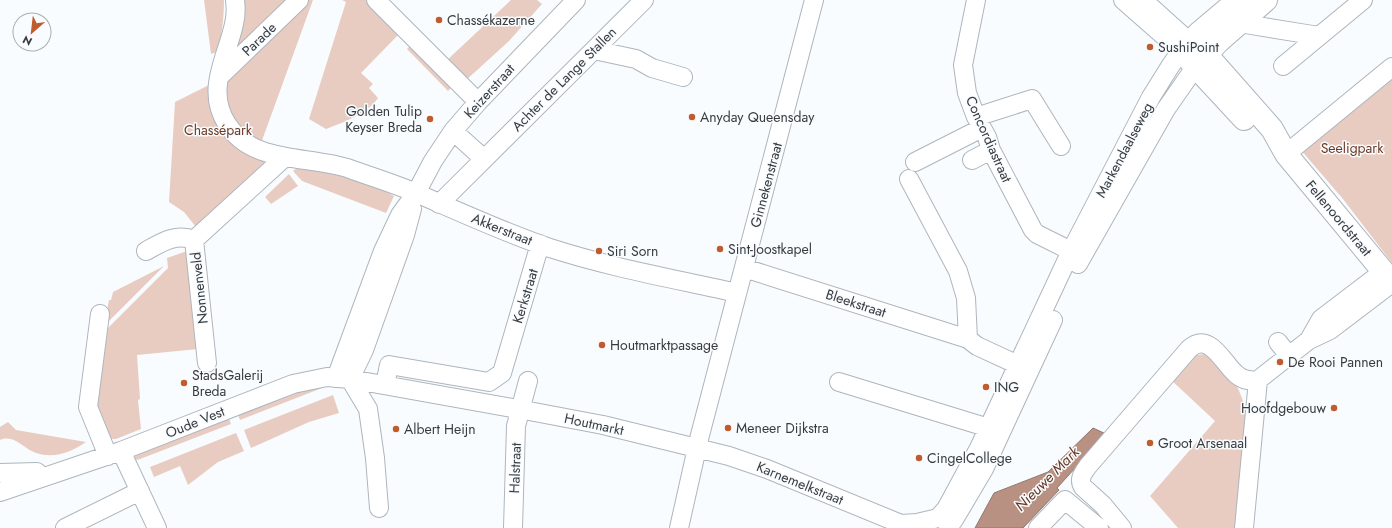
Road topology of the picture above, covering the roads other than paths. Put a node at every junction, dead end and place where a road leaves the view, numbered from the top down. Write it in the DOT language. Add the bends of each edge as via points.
graph roads {
  1 [pos="235,0"];
  2 [pos="299,0"];
  3 [pos="376,0"];
  4 [pos="576,0"];
  5 [pos="644,0"];
  6 [pos="814,0"];
  7 [pos="976,0"];
  8 [pos="1123,0"];
  9 [pos="1143,0"];
  10 [pos="1238,0"];
  11 [pos="1266,0"];
  12 [pos="1355,3"];
  13 [pos="1239,23"];
  14 [pos="1319,36"];
  15 [pos="1193,54"];
  16 [pos="589,55"];
  17 [pos="1283,66"];
  18 [pos="1392,67"];
  19 [pos="218,77"];
  20 [pos="683,77"];
  21 [pos="478,102"];
  22 [pos="972,116"];
  23 [pos="453,131"];
  24 [pos="1061,146"];
  25 [pos="991,150"];
  26 [pos="1286,154"];
  27 [pos="285,157"];
  28 [pos="484,159"];
  29 [pos="972,160"];
  30 [pos="916,162"];
  31 [pos="909,179"];
  32 [pos="416,193"];
  33 [pos="440,204"];
  34 [pos="194,240"];
  35 [pos="146,251"];
  36 [pos="538,251"];
  37 [pos="1076,254"];
  38 [pos="744,268"];
  39 [pos="1389,278"];
  40 [pos="737,293"];
  41 [pos="100,314"];
  42 [pos="968,339"];
  43 [pos="207,363"];
  44 [pos="1024,367"];
  45 [pos="343,378"];
  46 [pos="478,380"];
  47 [pos="1258,380"];
  48 [pos="528,381"];
  49 [pos="840,382"];
  50 [pos="385,386"];
  51 [pos="474,401"];
  52 [pos="520,409"];
  53 [pos="995,431"];
  54 [pos="697,448"];
  55 [pos="115,454"];
  56 [pos="58,472"];
  57 [pos="0,474"];
  58 [pos="140,491"];
  59 [pos="0,492"];
  60 [pos="379,508"];
  61 [pos="925,525"];
  62 [pos="65,528"];
  63 [pos="157,528"];
  64 [pos="513,528"];
  65 [pos="679,528"];
  66 [pos="1038,528"];
  67 [pos="1099,528"];
  68 [pos="1122,528"];
  69 [pos="1244,528"];
  1 -- 19 [label="street" via="235,22"];
  2 -- 19 [label="street, Parade"];
  3 -- 21 [label="street"];
  4 -- 21 [label="street, Keizerstraat"];
  5 -- 16 [label="street, Achter de Lange Stallen"];
  6 -- 38 [label="street, Ginnekenstraat"];
  7 -- 22 [label="street, Concordiastraat" via="963,65"];
  8 -- 15 [label="street"];
  9 -- 15 [label="street"];
  10 -- 15 [label="main road, Markendaalseweg"];
  11 -- 13 [label="main road, Markendaalseweg"];
  12 -- 14 [label="street"];
  13 -- 14 [label="street"];
  13 -- 15 [label="main road, Markendaalseweg"];
  14 -- 17 [label="street"];
  15 -- 26 [label="main road, Fellenoordstraat" via="1213,62 1272,129"];
  15 -- 37 [label="street, Markendaalseweg" via="1171,65 1151,97"];
  16 -- 20 [label="street" via="636,59 652,68"];
  16 -- 28 [label="street, Achter de Lange Stallen"];
  18 -- 26 [label="street"];
  19 -- 27 [label="street" via="217,95 221,111 234,134 242,142 253,147"];
  21 -- 23 [label="street, Keizerstraat"];
  22 -- 24 [label="street" via="1032,99"];
  22 -- 25 [label="street, Concordiastraat" via="987,137"];
  22 -- 30 [label="street"];
  23 -- 28 [label="street"];
  23 -- 32 [label="street, Keizerstraat"];
  25 -- 29 [label="street"];
  25 -- 37 [label="street, Concordiastraat" via="1033,230"];
  26 -- 39 [label="main road, Fellenoordstraat"];
  27 -- 32 [label="street" via="347,168"];
  27 -- 34 [label="street, Nonnenveld"];
  28 -- 33 [label="street, Achter de Lange Stallen"];
  31 -- 42 [label="street" via="958,271 966,298"];
  32 -- 33 [label="street, Akkerstraat"];
  32 -- 45 [label="street, Keizerstraat" via="400,215 383,251"];
  33 -- 36 [label="street, Akkerstraat"];
  34 -- 35 [label="street" via="186,237 169,239"];
  34 -- 43 [label="street, Nonnenveld"];
  36 -- 40 [label="street, Akkerstraat"];
  36 -- 46 [label="street, Kerkstraat" via="513,349 502,373 489,382"];
  37 -- 44 [label="street, Markendaalseweg"];
  38 -- 40 [label="street, Ginnekenstraat"];
  38 -- 42 [label="street, Bleekstraat"];
  39 -- 47 [label="street" via="1321,319 1309,340 1284,349"];
  40 -- 54 [label="street, Ginnekenstraat" via="706,392"];
  41 -- 55 [label="street" via="88,407"];
  42 -- 44 [label="street, Bleekstraat" via="977,346"];
  44 -- 53 [label="street, Markendaalseweg"];
  45 -- 50 [label="street, Oude Vest"];
  45 -- 55 [label="street, Oude Vest" via="319,378 293,384 149,436"];
  45 -- 60 [label="street" via="368,410 376,458"];
  46 -- 50 [label="street" via="389,365"];
  46 -- 51 [label="street"];
  47 -- 68 [label="street" via="1239,377 1216,350 1209,346 1195,344 1189,349 1088,466 1081,478 1085,490 1103,505"];
  47 -- 69 [label="street"];
  48 -- 52 [label="street"];
  49 -- 53 [label="street" via="935,407"];
  50 -- 51 [label="street, Oude Vest"];
  51 -- 52 [label="street, Oude Vest"];
  52 -- 54 [label="street, Houtmarkt" via="604,425"];
  52 -- 64 [label="street, Halstraat" via="516,426"];
  53 -- 61 [label="street, Markendaalseweg" via="979,448 946,509"];
  54 -- 61 [label="street, Karnemelkstraat" via="742,460"];
  54 -- 65 [label="street, Ginnekenstraat"];
  55 -- 56 [label="street, Oude Vest"];
  55 -- 58 [label="street"];
  56 -- 57 [label="street"];
  56 -- 59 [label="street"];
  58 -- 62 [label="street"];
  58 -- 63 [label="street"];
  66 -- 67 [label="street" via="1065,500"];
}
